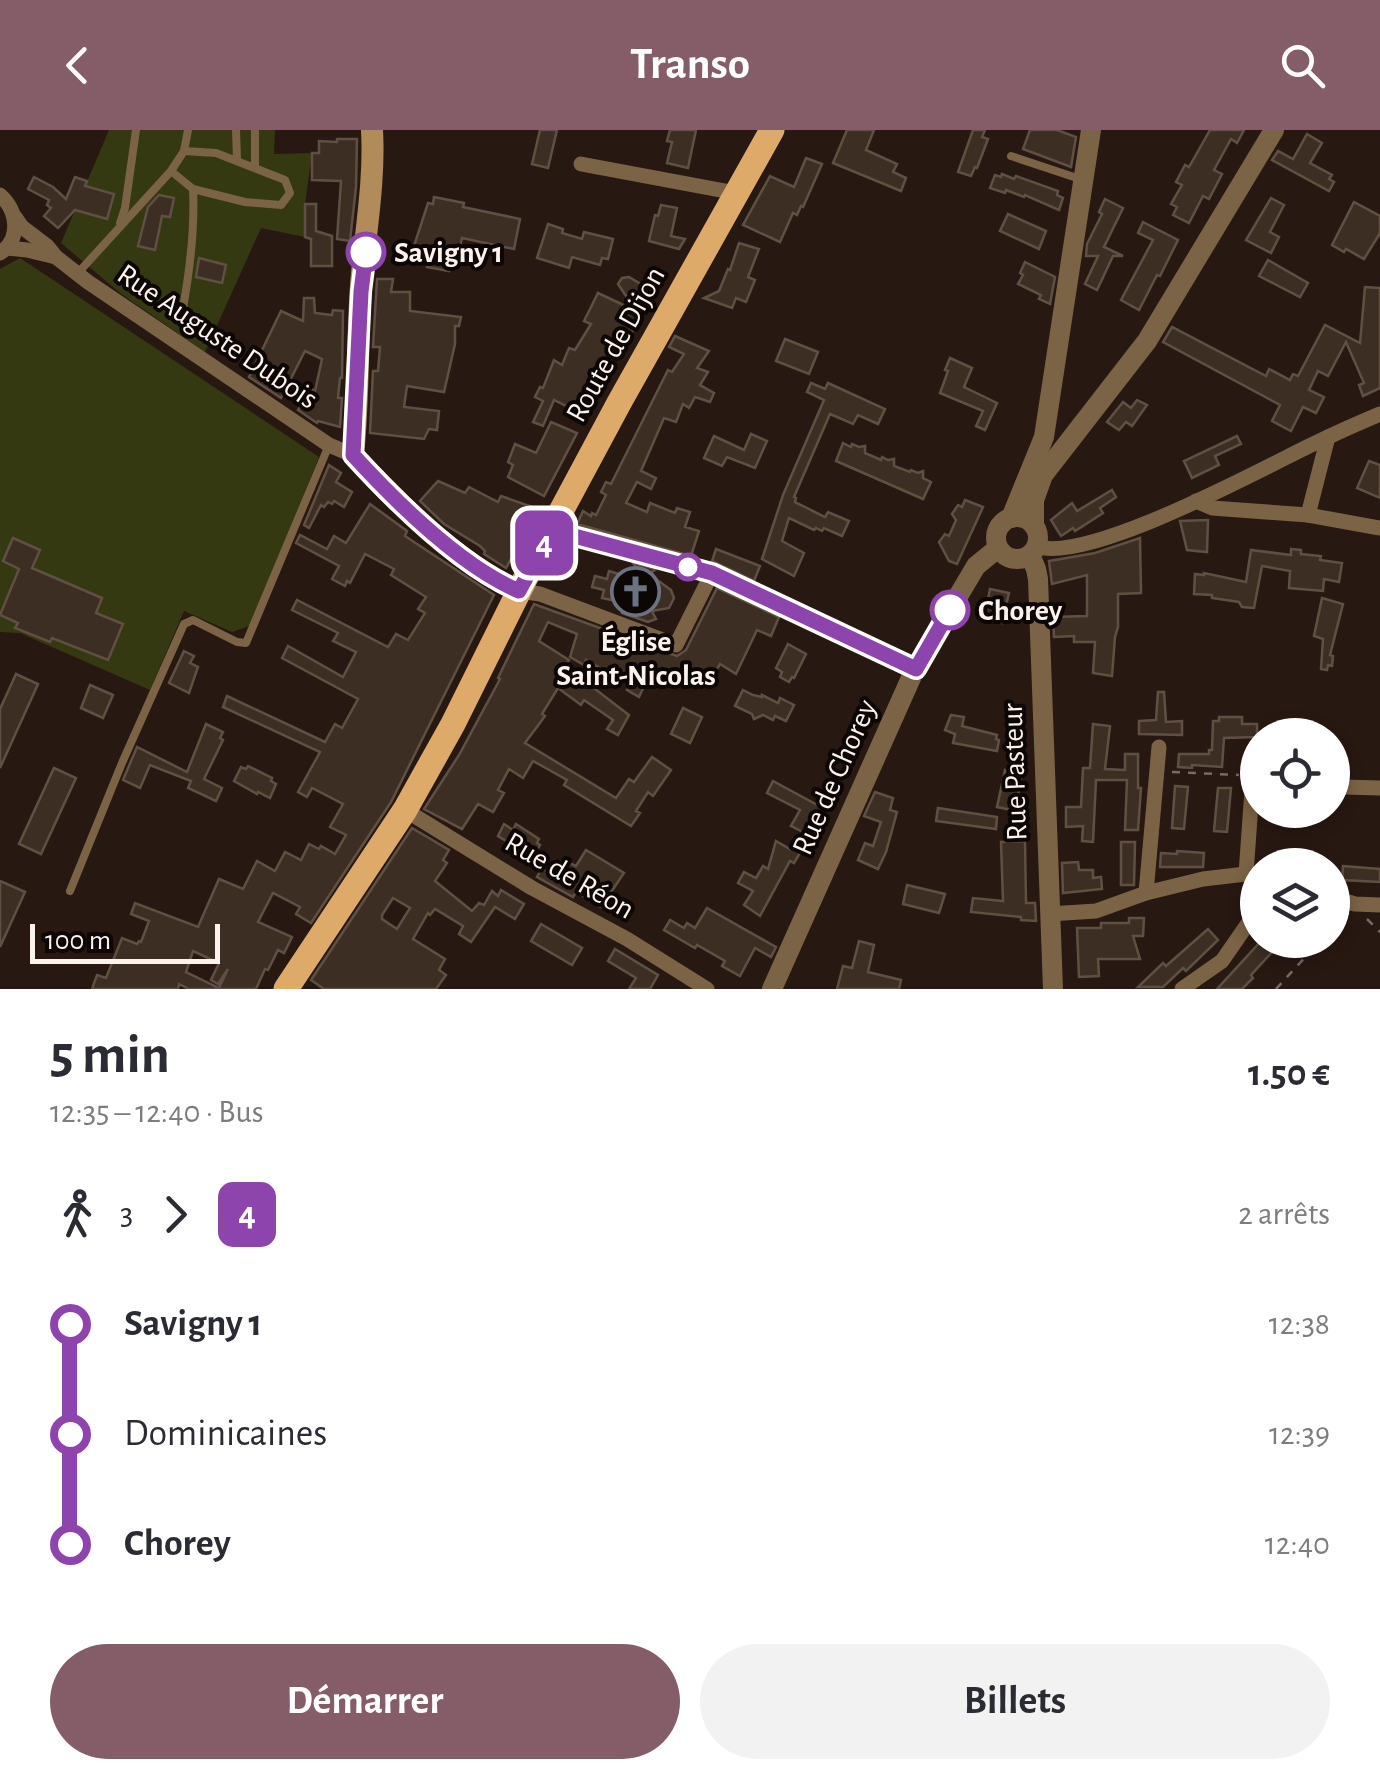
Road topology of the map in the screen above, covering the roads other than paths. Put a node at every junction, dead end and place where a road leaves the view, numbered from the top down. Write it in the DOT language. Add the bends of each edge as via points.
graph roads {
  1 [pos="136,130"];
  2 [pos="188,130"];
  3 [pos="236,130"];
  4 [pos="255,130"];
  5 [pos="372,130"];
  6 [pos="772,130"];
  7 [pos="1090,130"];
  8 [pos="1274,130"];
  9 [pos="184,152"];
  10 [pos="1012,156"];
  11 [pos="236,159"];
  12 [pos="581,164"];
  13 [pos="255,167"];
  14 [pos="170,171"];
  15 [pos="1083,180"];
  16 [pos="193,189"];
  17 [pos="0,194"];
  18 [pos="736,194"];
  19 [pos="15,217"];
  20 [pos="118,227"];
  21 [pos="4,250"];
  22 [pos="56,257"];
  23 [pos="77,274"];
  24 [pos="184,308"];
  25 [pos="1380,414"];
  26 [pos="1328,437"];
  27 [pos="330,444"];
  28 [pos="353,455"];
  29 [pos="1196,501"];
  30 [pos="1308,515"];
  31 [pos="1011,518"];
  32 [pos="1380,528"];
  33 [pos="552,530"];
  34 [pos="1033,542"];
  35 [pos="998,548"];
  36 [pos="712,573"];
  37 [pos="519,591"];
  38 [pos="916,669"];
  39 [pos="1158,747"];
  40 [pos="1350,787"];
  41 [pos="1380,788"];
  42 [pos="406,810"];
  43 [pos="1240,877"];
  44 [pos="70,891"];
  45 [pos="1146,893"];
  46 [pos="1350,903"];
  47 [pos="1380,905"];
  48 [pos="1049,914"];
  49 [pos="1240,935"];
  50 [pos="286,989"];
  51 [pos="707,989"];
  52 [pos="772,989"];
  53 [pos="1054,989"];
  54 [pos="1182,989"];
  1 -- 20 [label="lane"];
  2 -- 9 [label="lane"];
  3 -- 11 [label="lane"];
  4 -- 13 [label="lane"];
  5 -- 28 [label="main road"];
  6 -- 18 [label="main road, Route de Dijon"];
  7 -- 15 [label="street"];
  8 -- 34 [label="street" via="1148,340 1042,475"];
  9 -- 11 [label="lane"];
  9 -- 14 [label="lane"];
  10 -- 15 [label="lane"];
  11 -- 13 [label="lane"];
  12 -- 18 [label="street"];
  13 -- 16 [label="lane" via="285,180 290,194 281,205"];
  14 -- 16 [label="lane"];
  14 -- 20 [label="lane"];
  15 -- 31 [label="street" via="1044,437"];
  16 -- 24 [label="lane"];
  17 -- 19 [label="street, Rue Auguste Dubois"];
  18 -- 33 [label="main road, Route de Dijon"];
  19 -- 21 [label="street" via="14,236"];
  19 -- 22 [label="street, Rue Auguste Dubois"];
  20 -- 23 [label="lane"];
  21 -- 22 [label="street, Rue Auguste Dubois"];
  22 -- 23 [label="street, Rue Auguste Dubois"];
  23 -- 27 [label="street, Rue Auguste Dubois"];
  25 -- 26 [label="street"];
  26 -- 29 [label="street"];
  26 -- 30 [label="street"];
  27 -- 28 [label="street, Rue Auguste Dubois"];
  27 -- 44 [label="lane" via="246,643 193,620 184,624"];
  28 -- 37 [label="main road" via="410,514 495,581"];
  29 -- 30 [label="street"];
  29 -- 34 [label="street" via="1070,548 1044,549"];
  30 -- 32 [label="street"];
  31 -- 34 [label="street" via="1026,519"];
  31 -- 35 [label="street" via="998,527"];
  33 -- 36 [label="street"];
  33 -- 37 [label="main road, Route de Dijon"];
  34 -- 35 [label="street" via="1021,558"];
  34 -- 48 [label="street, Rue Pasteur"];
  35 -- 38 [label="street, Rue de Chorey" via="976,566"];
  36 -- 37 [label="street" via="676,645"];
  36 -- 38 [label="street"];
  37 -- 42 [label="main road, Route de Dijon"];
  38 -- 52 [label="street, Rue de Chorey"];
  39 -- 45 [label="street"];
  40 -- 41 [label="street"];
  42 -- 50 [label="main road, Route de Dijon"];
  42 -- 51 [label="street, Rue de Réon"];
  43 -- 45 [label="street"];
  45 -- 48 [label="street" via="1096,910"];
  46 -- 47 [label="street"];
  48 -- 53 [label="street, Rue Pasteur"];
  49 -- 54 [label="street" via="1222,961"];
}
